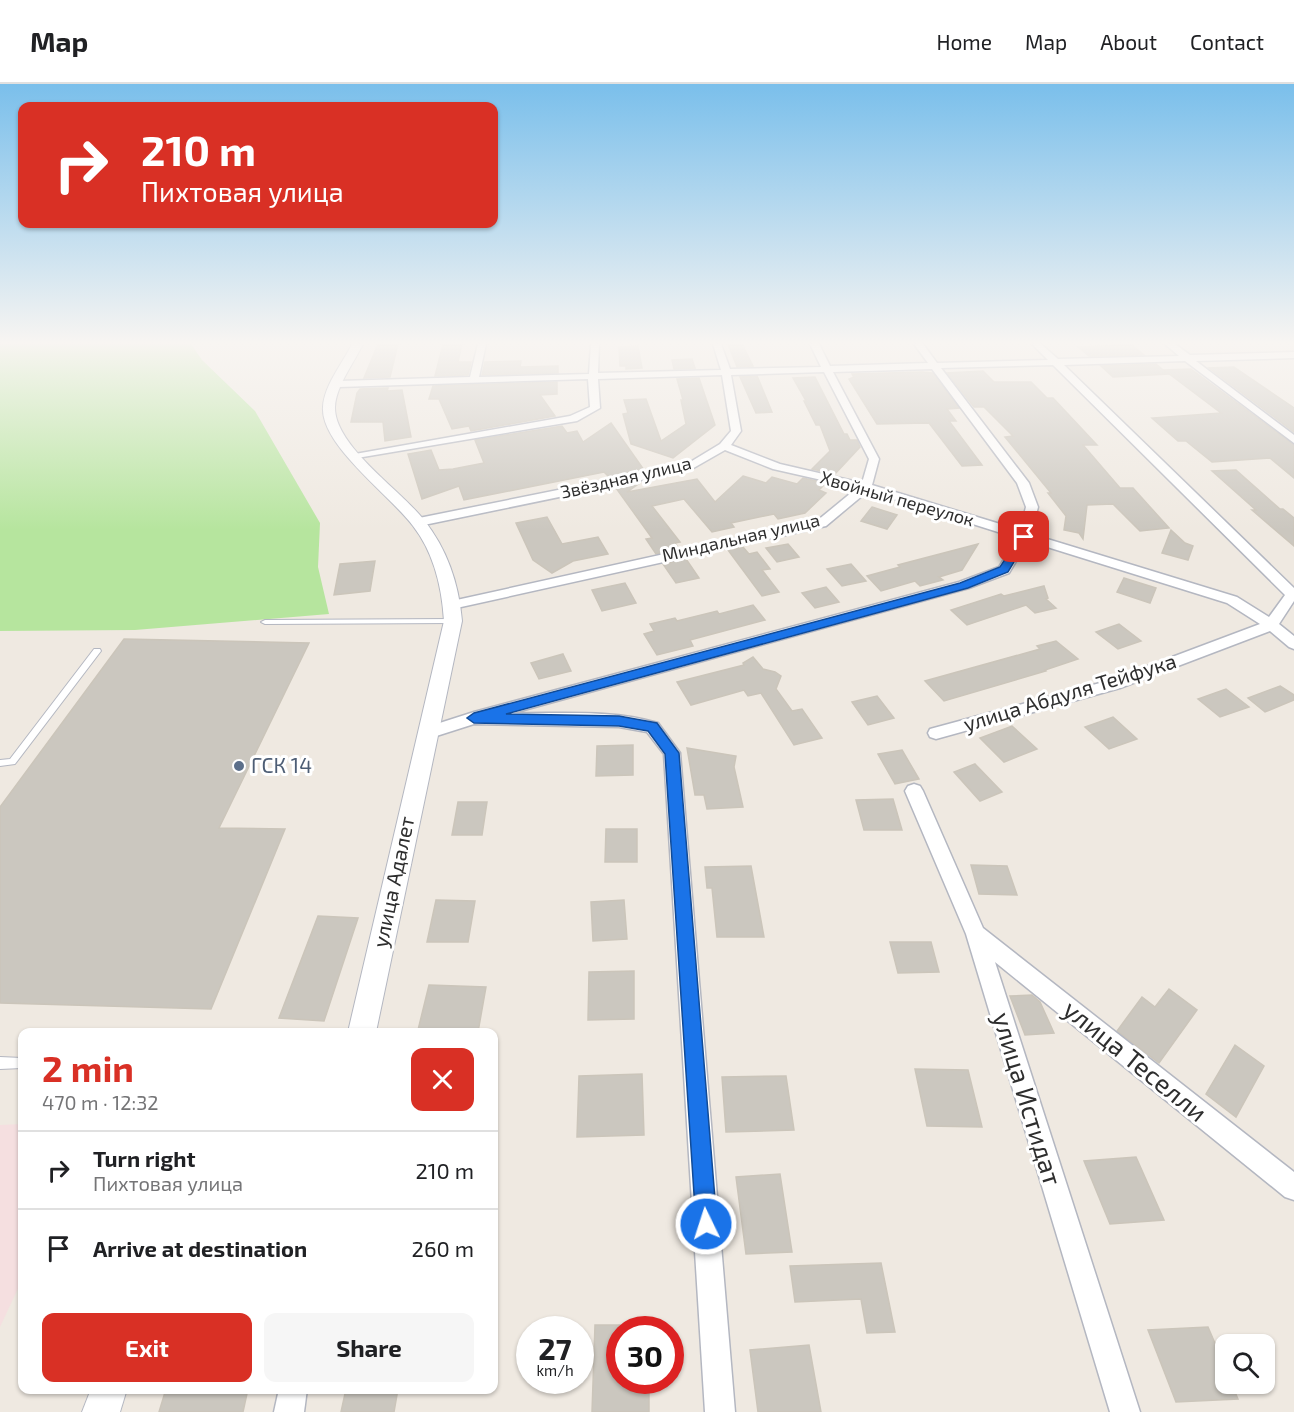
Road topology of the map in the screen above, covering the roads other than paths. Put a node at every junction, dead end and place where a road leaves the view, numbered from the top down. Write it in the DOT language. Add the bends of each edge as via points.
graph roads {
  1 [pos="329,406"];
  2 [pos="595,406"];
  3 [pos="732,406"];
  4 [pos="846,406"];
  5 [pos="964,406"];
  6 [pos="1102,406"];
  7 [pos="1249,406"];
  8 [pos="1294,440"];
  9 [pos="724,446"];
  10 [pos="355,456"];
  11 [pos="866,487"];
  12 [pos="419,522"];
  13 [pos="1024,537"];
  14 [pos="1293,594"];
  15 [pos="453,613"];
  16 [pos="265,622"];
  17 [pos="1271,625"];
  18 [pos="1294,644"];
  19 [pos="97,651"];
  20 [pos="474,718"];
  21 [pos="427,733"];
  22 [pos="936,733"];
  23 [pos="0,763"];
  24 [pos="914,791"];
  25 [pos="976,934"];
  26 [pos="363,1028"];
  27 [pos="0,1063"];
  28 [pos="18,1063"];
  29 [pos="1294,1188"];
  30 [pos="107,1394"];
  31 [pos="292,1394"];
  32 [pos="100,1412"];
  33 [pos="289,1412"];
  34 [pos="720,1412"];
  35 [pos="1125,1412"];
  1 -- 10 [label="street" via="332,427"];
  2 -- 10 [label="street" via="573,419"];
  3 -- 9 [label="street" via="736,431"];
  4 -- 11 [label="street" via="874,459"];
  5 -- 13 [label="street" via="1023,483 1032,507"];
  6 -- 14 [label="street" via="1250,556"];
  7 -- 8 [label="street"];
  9 -- 11 [label="street, Хвойный переулок" via="777,467"];
  9 -- 12 [label="street, Звёздная улица" via="690,467"];
  10 -- 12 [label="street"];
  11 -- 13 [label="street, Хвойный переулок"];
  11 -- 15 [label="street, Миндальная улица" via="822,523"];
  12 -- 15 [label="street" via="435,548"];
  13 -- 17 [label="street, Хвойный переулок" via="1232,600"];
  13 -- 20 [label="street" via="1004,570 964,585"];
  14 -- 17 [label="street"];
  15 -- 16 [label="lane"];
  15 -- 21 [label="street, улица Адалет"];
  17 -- 18 [label="street, Хвойный переулок"];
  17 -- 22 [label="street, улица Абдуля Тейфука" via="1115,684"];
  19 -- 23 [label="lane" via="12,762"];
  20 -- 21 [label="street"];
  20 -- 34 [label="street" via="630,723 652,727 672,753"];
  21 -- 26 [label="street, улица Адалет"];
  24 -- 25 [label="street, улица Истидат"];
  25 -- 29 [label="street, улица Теселли"];
  25 -- 35 [label="street, улица Истидат"];
  27 -- 28 [label="lane"];
  30 -- 32 [label="street"];
  31 -- 33 [label="street"];
}
